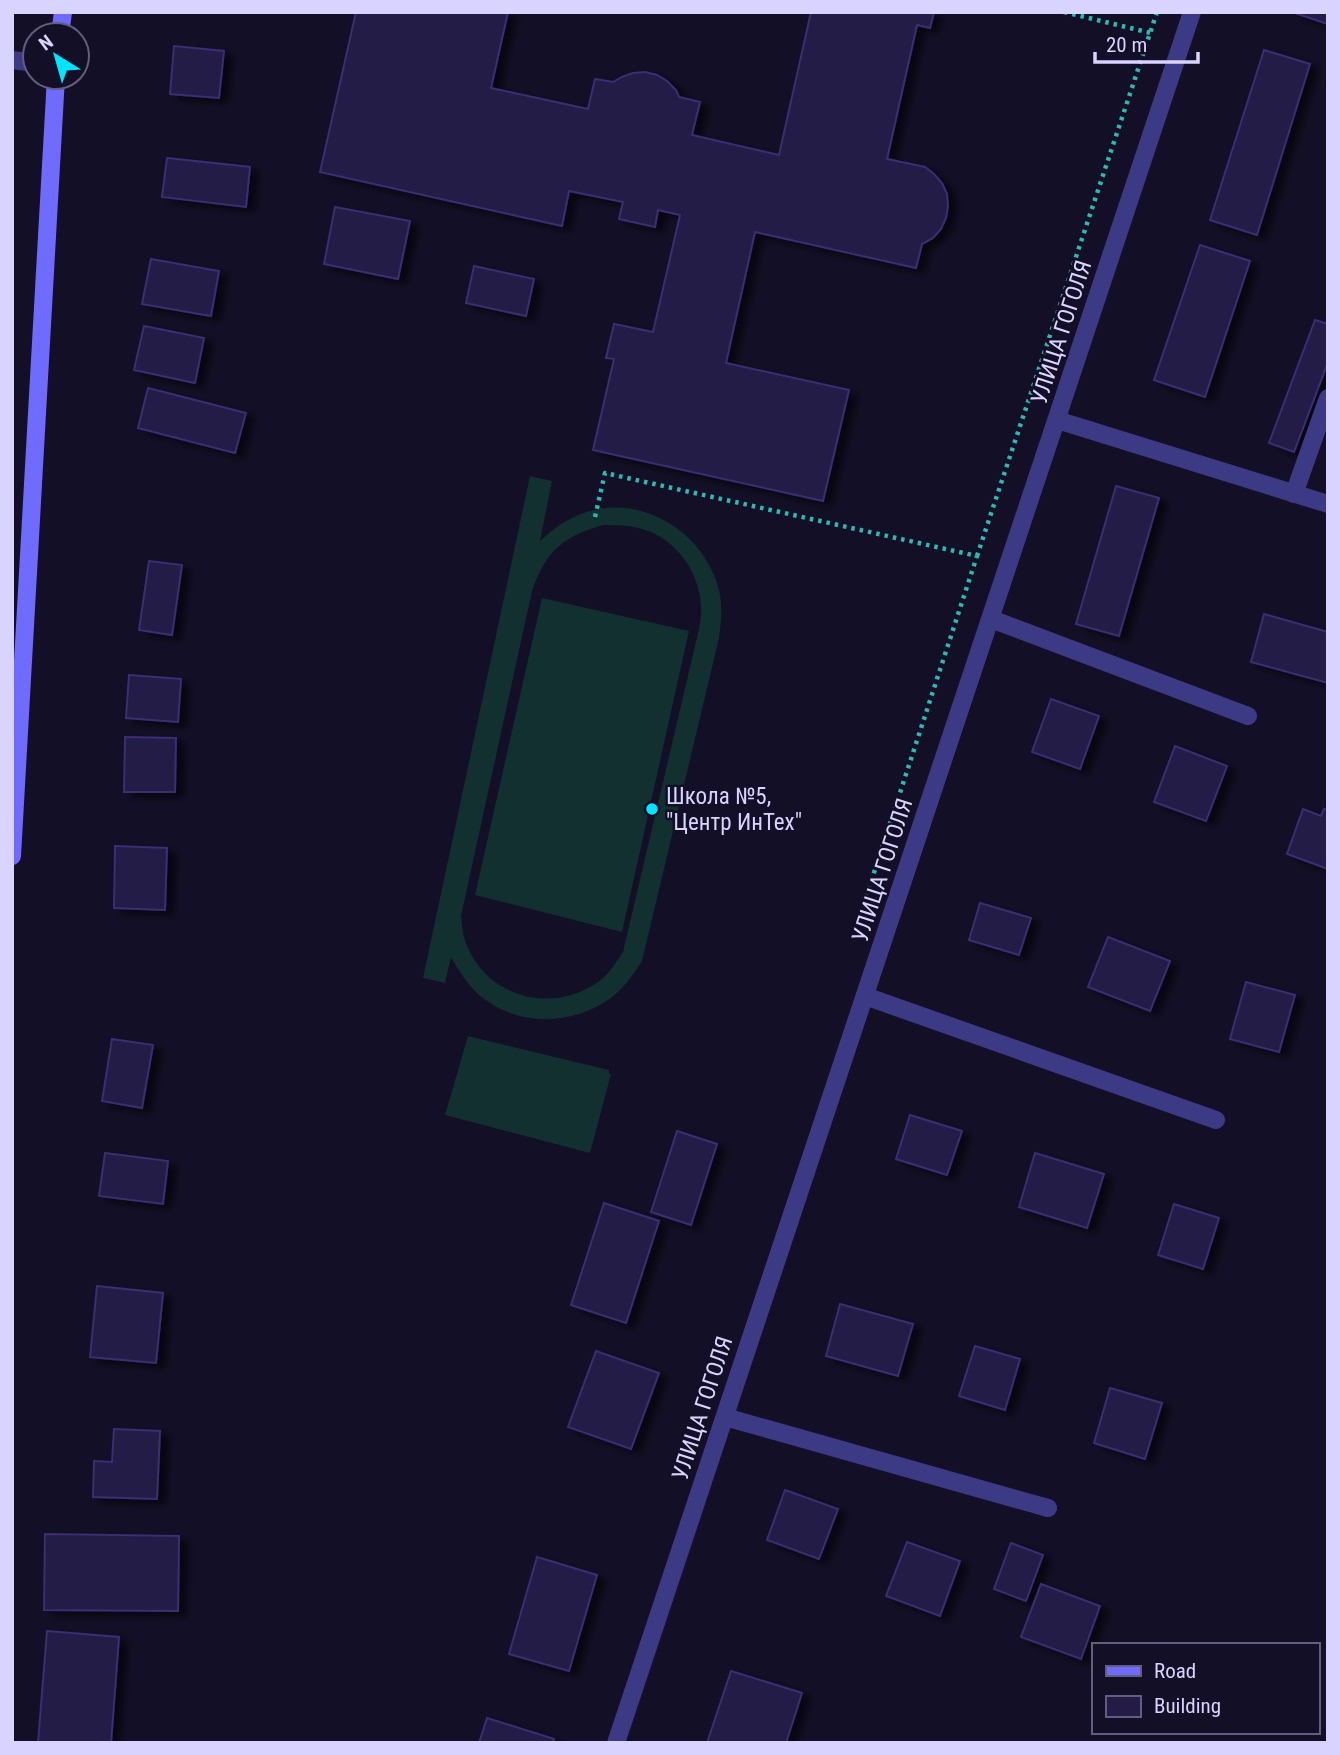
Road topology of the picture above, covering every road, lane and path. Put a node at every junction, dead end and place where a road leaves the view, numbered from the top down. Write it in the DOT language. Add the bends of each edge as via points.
graph roads {
  1 [pos="1064,12"];
  2 [pos="1157,12"];
  3 [pos="1192,12"];
  4 [pos="1151,33"];
  5 [pos="1163,37"];
  6 [pos="55,91"];
  7 [pos="1328,398"];
  8 [pos="1057,420"];
  9 [pos="1294,494"];
  10 [pos="1328,504"];
  11 [pos="595,517"];
  12 [pos="977,556"];
  13 [pos="991,619"];
  14 [pos="1248,716"];
  15 [pos="12,856"];
  16 [pos="857,925"];
  17 [pos="866,996"];
  18 [pos="1216,1120"];
  19 [pos="725,1418"];
  20 [pos="1048,1508"];
  21 [pos="616,1743"];
  1 -- 4 [label="path"];
  2 -- 4 [label="path"];
  3 -- 8 [label="street, УЛИЦА ГОГОЛЯ"];
  4 -- 5 [label="path"];
  4 -- 12 [label="path"];
  6 -- 15 [label="street"];
  7 -- 9 [label="street"];
  8 -- 9 [label="street"];
  8 -- 13 [label="street, УЛИЦА ГОГОЛЯ"];
  9 -- 10 [label="street"];
  11 -- 12 [label="path" via="605,473"];
  12 -- 16 [label="path"];
  13 -- 14 [label="street"];
  13 -- 17 [label="street, УЛИЦА ГОГОЛЯ"];
  17 -- 18 [label="street"];
  17 -- 19 [label="street, УЛИЦА ГОГОЛЯ"];
  19 -- 20 [label="street"];
  19 -- 21 [label="street, УЛИЦА ГОГОЛЯ"];
}
